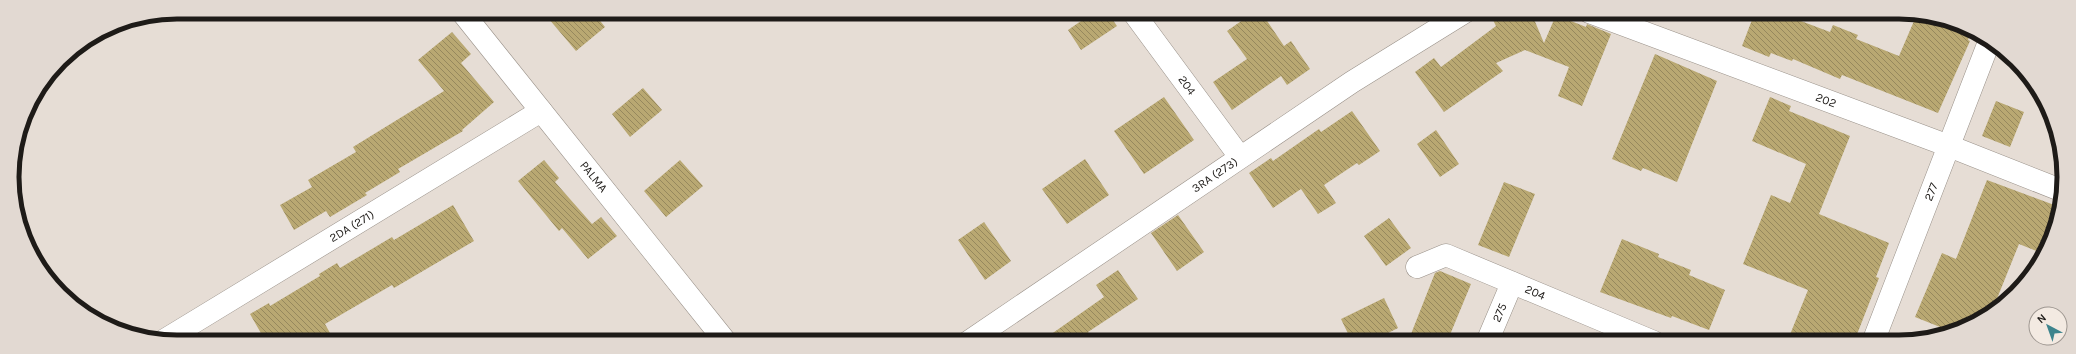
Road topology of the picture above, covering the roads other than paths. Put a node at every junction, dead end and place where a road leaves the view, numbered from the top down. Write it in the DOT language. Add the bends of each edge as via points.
graph roads {
  1 [pos="468,19"];
  2 [pos="1138,19"];
  3 [pos="1454,19"];
  4 [pos="1608,19"];
  5 [pos="1988,47"];
  6 [pos="541,111"];
  7 [pos="1948,146"];
  8 [pos="1240,157"];
  9 [pos="2057,189"];
  10 [pos="1417,267"];
  11 [pos="1512,283"];
  12 [pos="173,335"];
  13 [pos="720,335"];
  14 [pos="978,335"];
  15 [pos="1490,335"];
  16 [pos="1637,335"];
  17 [pos="1876,335"];
  1 -- 6 [label="street, PALMA"];
  2 -- 8 [label="street, 204"];
  3 -- 8 [label="street, 3RA (273)" via="1352,82"];
  4 -- 7 [label="street, 202"];
  5 -- 7 [label="street, 277"];
  6 -- 12 [label="street, 2DA (271)"];
  6 -- 13 [label="street, PALMA"];
  7 -- 9 [label="street, 202"];
  7 -- 17 [label="street, 277"];
  8 -- 14 [label="street, 3RA (273)"];
  10 -- 11 [label="street, 204" via="1446,255"];
  11 -- 15 [label="street, 275"];
  11 -- 16 [label="street, 204"];
}
